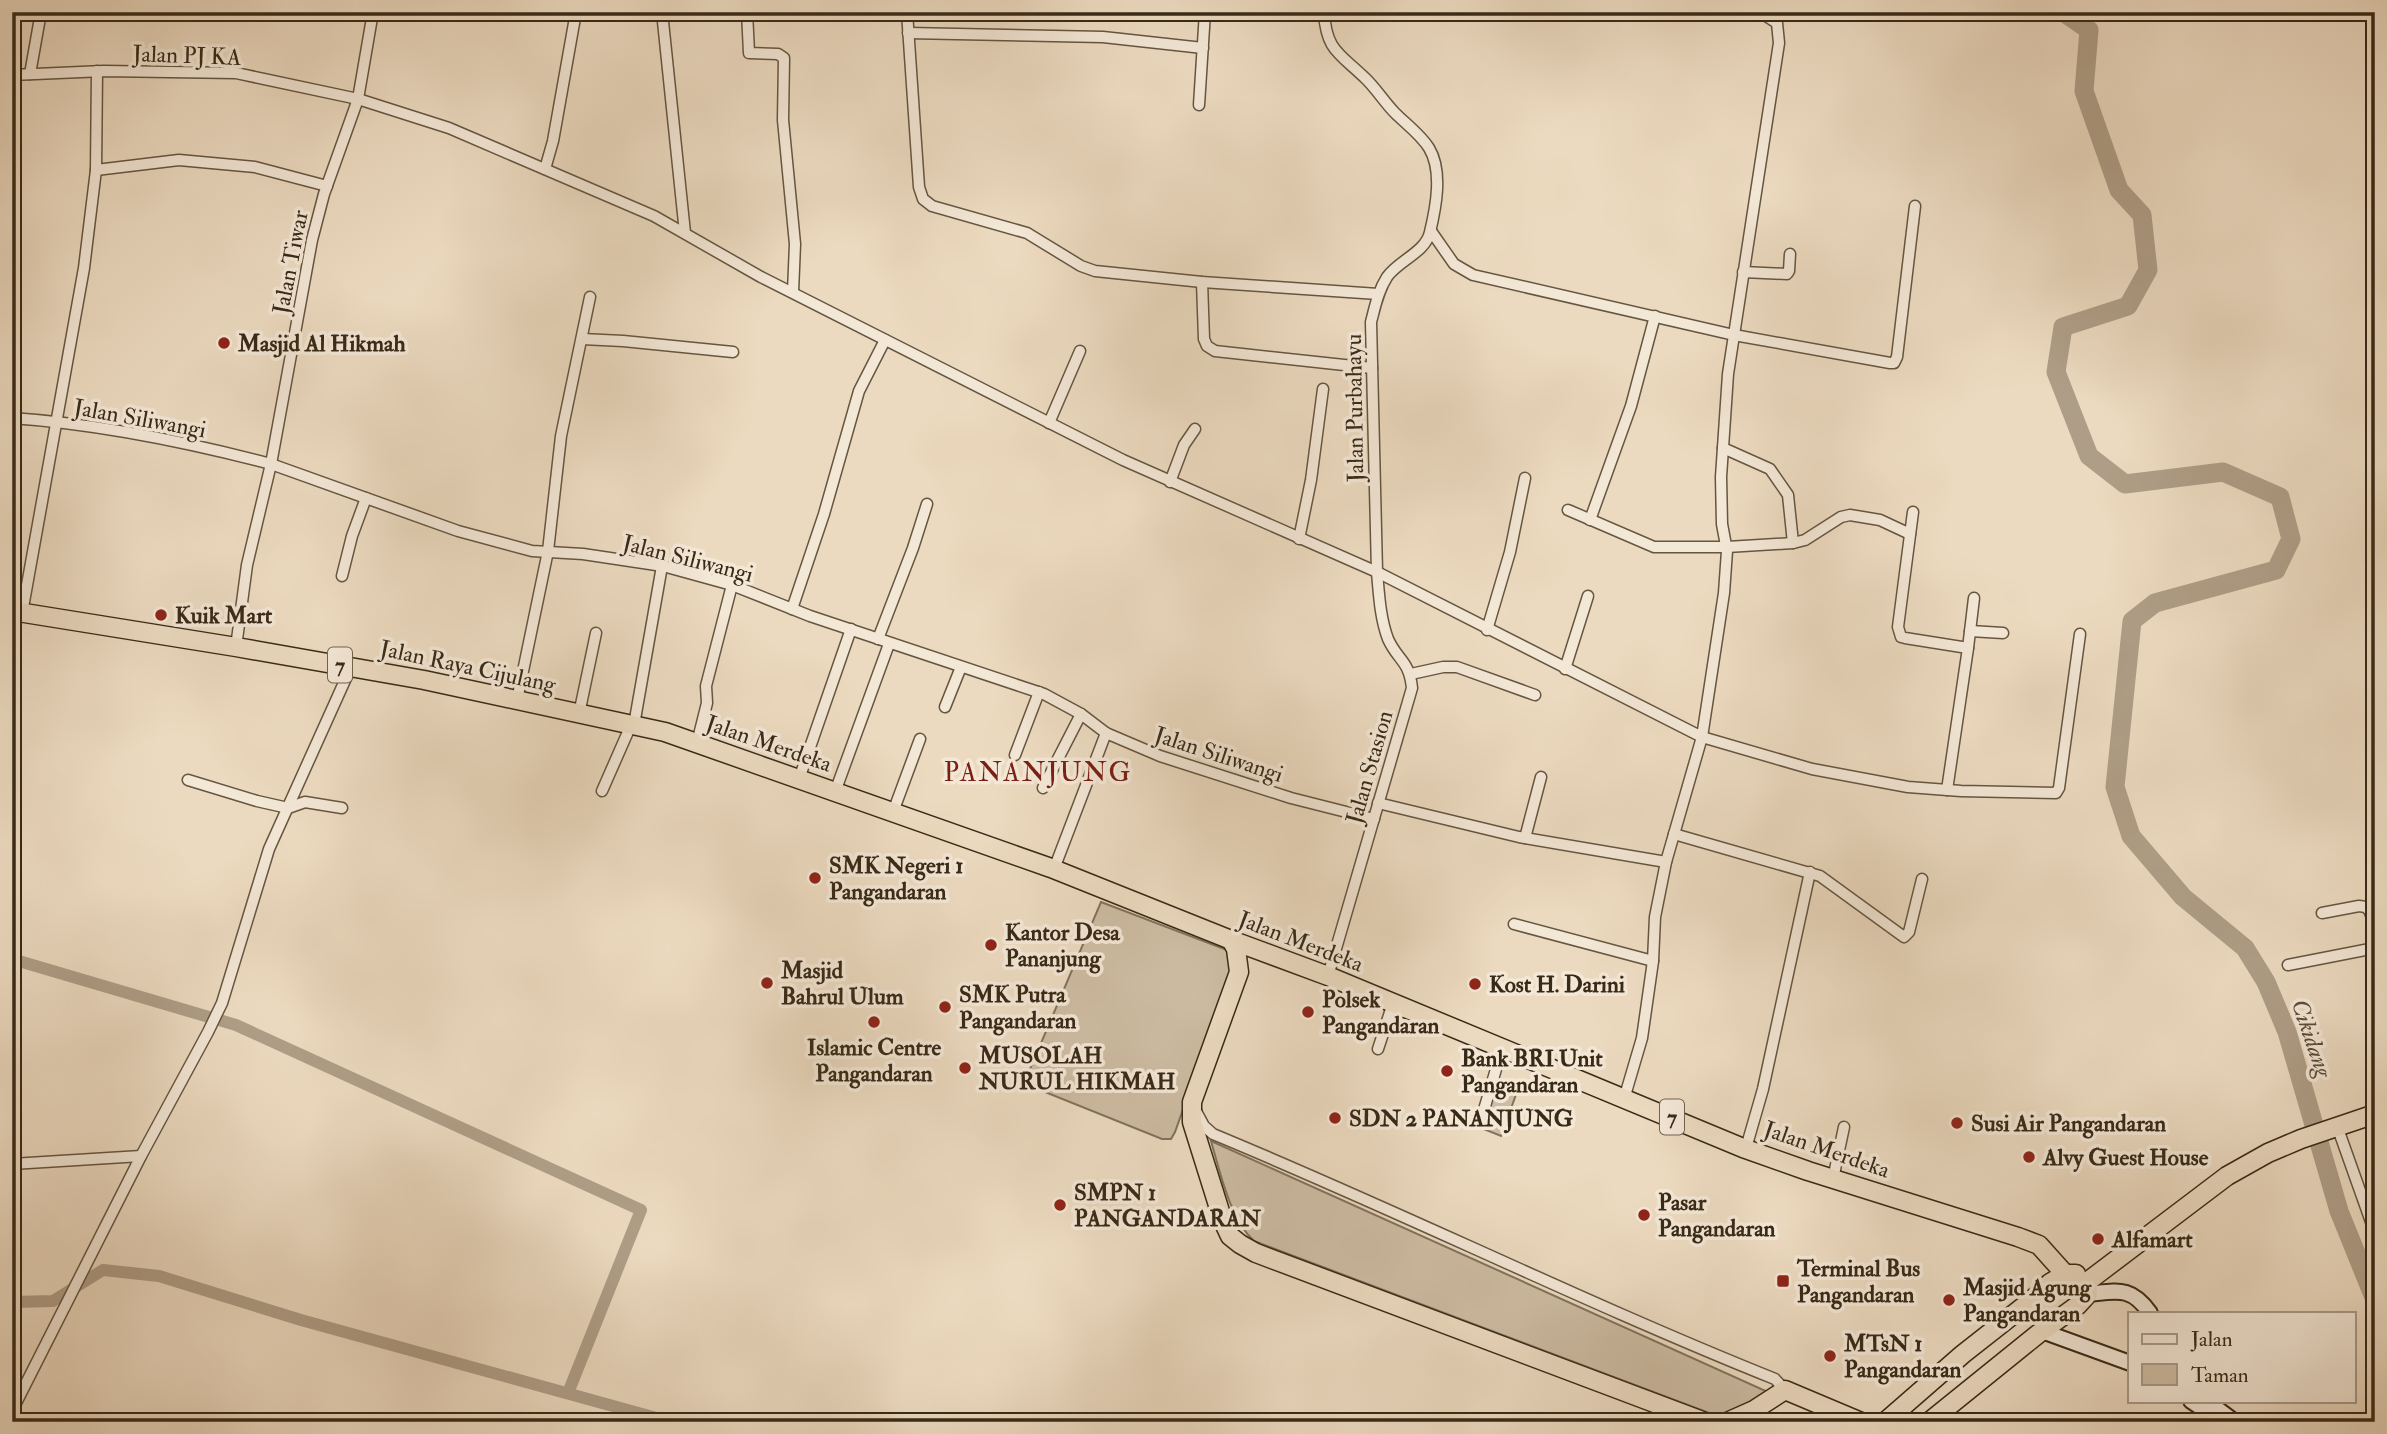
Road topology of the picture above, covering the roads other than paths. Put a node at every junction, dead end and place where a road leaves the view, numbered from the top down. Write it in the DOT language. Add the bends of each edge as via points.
graph roads {
  1 [pos="41,12"];
  2 [pos="373,12"];
  3 [pos="576,12"];
  4 [pos="662,12"];
  5 [pos="747,12"];
  6 [pos="907,12"];
  7 [pos="1205,12"];
  8 [pos="1324,12"];
  9 [pos="1760,12"];
  10 [pos="908,33"];
  11 [pos="1203,48"];
  12 [pos="97,71"];
  13 [pos="30,74"];
  14 [pos="12,75"];
  15 [pos="358,99"];
  16 [pos="1199,104"];
  17 [pos="545,169"];
  18 [pos="96,170"];
  19 [pos="327,186"];
  20 [pos="1915,206"];
  21 [pos="1430,231"];
  22 [pos="685,233"];
  23 [pos="1790,254"];
  24 [pos="1743,272"];
  25 [pos="1202,282"];
  26 [pos="793,292"];
  27 [pos="1378,294"];
  28 [pos="590,297"];
  29 [pos="1655,316"];
  30 [pos="1734,335"];
  31 [pos="582,339"];
  32 [pos="885,340"];
  33 [pos="1080,351"];
  34 [pos="733,352"];
  35 [pos="1372,368"];
  36 [pos="1323,389"];
  37 [pos="12,418"];
  38 [pos="57,423"];
  39 [pos="1049,424"];
  40 [pos="1195,429"];
  41 [pos="1723,448"];
  42 [pos="271,464"];
  43 [pos="1525,478"];
  44 [pos="1170,482"];
  45 [pos="366,498"];
  46 [pos="927,504"];
  47 [pos="1568,510"];
  48 [pos="1913,512"];
  49 [pos="1590,520"];
  50 [pos="1910,534"];
  51 [pos="1793,538"];
  52 [pos="1298,539"];
  53 [pos="1727,547"];
  54 [pos="548,551"];
  55 [pos="662,566"];
  56 [pos="1377,572"];
  57 [pos="342,576"];
  58 [pos="732,585"];
  59 [pos="1588,596"];
  60 [pos="1974,598"];
  61 [pos="792,609"];
  62 [pos="17,612"];
  63 [pos="851,629"];
  64 [pos="1488,630"];
  65 [pos="1970,631"];
  66 [pos="596,633"];
  67 [pos="2003,633"];
  68 [pos="2080,634"];
  69 [pos="878,639"];
  70 [pos="889,643"];
  71 [pos="236,647"];
  72 [pos="1968,648"];
  73 [pos="351,667"];
  74 [pos="961,667"];
  75 [pos="1565,669"];
  76 [pos="1411,674"];
  77 [pos="1039,692"];
  78 [pos="1535,695"];
  79 [pos="517,700"];
  80 [pos="945,707"];
  81 [pos="579,714"];
  82 [pos="1081,714"];
  83 [pos="632,725"];
  84 [pos="665,732"];
  85 [pos="1106,733"];
  86 [pos="1702,737"];
  87 [pos="920,739"];
  88 [pos="697,743"];
  89 [pos="1015,755"];
  90 [pos="1541,777"];
  91 [pos="799,779"];
  92 [pos="188,780"];
  93 [pos="1043,789"];
  94 [pos="1947,790"];
  95 [pos="602,791"];
  96 [pos="835,792"];
  97 [pos="1378,803"];
  98 [pos="288,808"];
  99 [pos="342,808"];
  100 [pos="893,812"];
  101 [pos="1374,820"];
  102 [pos="1674,834"];
  103 [pos="1525,838"];
  104 [pos="1666,862"];
  105 [pos="1054,869"];
  106 [pos="1810,872"];
  107 [pos="1922,879"];
  108 [pos="2322,913"];
  109 [pos="1514,924"];
  110 [pos="2375,928"];
  111 [pos="1231,940"];
  112 [pos="2375,951"];
  113 [pos="1276,955"];
  114 [pos="1653,961"];
  115 [pos="2288,965"];
  116 [pos="1239,972"];
  117 [pos="2375,973"];
  118 [pos="1328,976"];
  119 [pos="1393,1003"];
  120 [pos="1378,1049"];
  121 [pos="1502,1049"];
  122 [pos="1624,1098"];
  123 [pos="1192,1102"];
  124 [pos="2375,1114"];
  125 [pos="1480,1123"];
  126 [pos="1844,1127"];
  127 [pos="2333,1128"];
  128 [pos="1746,1148"];
  129 [pos="141,1156"];
  130 [pos="12,1164"];
  131 [pos="1833,1179"];
  132 [pos="2375,1233"];
  133 [pos="2064,1274"];
  134 [pos="2088,1288"];
  135 [pos="2149,1312"];
  136 [pos="2042,1331"];
  137 [pos="2128,1362"];
  138 [pos="1785,1390"];
  139 [pos="2192,1402"];
  140 [pos="2208,1402"];
  141 [pos="12,1411"];
  142 [pos="1704,1422"];
  143 [pos="1727,1422"];
  144 [pos="1861,1422"];
  145 [pos="1885,1422"];
  146 [pos="1929,1422"];
  147 [pos="2212,1422"];
  148 [pos="2235,1422"];
  1 -- 13 [label="street"];
  2 -- 15 [label="street, Jalan Tiwar"];
  3 -- 17 [label="street"];
  4 -- 22 [label="street"];
  5 -- 26 [label="street" via="749,53 784,58"];
  6 -- 10 [label="street"];
  7 -- 11 [label="street"];
  8 -- 21 [label="street, Jalan Purbahayu" via="1331,47 1429,147 1436,195"];
  9 -- 24 [label="street" via="1777,23 1779,43"];
  10 -- 11 [label="street" via="1102,37"];
  10 -- 25 [label="street" via="919,187 927,203 1027,233 1088,270"];
  11 -- 16 [label="street"];
  12 -- 13 [label="street, Jalan PJ KA"];
  12 -- 15 [label="street, Jalan PJ KA" via="236,73"];
  12 -- 18 [label="street"];
  13 -- 14 [label="street, Jalan PJ KA"];
  15 -- 17 [label="street, Jalan PJ KA" via="449,128"];
  15 -- 19 [label="street, Jalan Tiwar"];
  17 -- 22 [label="street, Jalan PJ KA"];
  18 -- 19 [label="street" via="178,159 256,167"];
  18 -- 38 [label="street"];
  19 -- 42 [label="street, Jalan Tiwar" via="312,240"];
  20 -- 30 [label="street" via="1894,363"];
  21 -- 27 [label="street, Jalan Purbahayu" via="1423,246 1388,276"];
  21 -- 29 [label="street" via="1466,273"];
  22 -- 26 [label="street, Jalan PJ KA"];
  23 -- 24 [label="street" via="1787,274"];
  24 -- 30 [label="street"];
  25 -- 27 [label="street"];
  25 -- 35 [label="street" via="1204,339 1214,351"];
  26 -- 32 [label="street, Jalan PJ KA"];
  27 -- 35 [label="street, Jalan Purbahayu" via="1371,322"];
  28 -- 31 [label="street"];
  29 -- 30 [label="street"];
  29 -- 49 [label="street" via="1631,406"];
  30 -- 41 [label="street"];
  31 -- 34 [label="street"];
  31 -- 54 [label="street" via="557,463"];
  32 -- 39 [label="street, Jalan PJ KA"];
  32 -- 61 [label="street" via="859,391"];
  33 -- 39 [label="street"];
  35 -- 56 [label="street, Jalan Purbahayu"];
  36 -- 52 [label="street"];
  37 -- 38 [label="street, Jalan Siliwangi"];
  38 -- 42 [label="street, Jalan Siliwangi" via="121,431"];
  38 -- 62 [label="street"];
  39 -- 44 [label="street, Jalan PJ KA"];
  40 -- 44 [label="street"];
  41 -- 51 [label="street" via="1770,469 1788,495"];
  41 -- 53 [label="street" via="1721,504"];
  42 -- 45 [label="street, Jalan Siliwangi"];
  42 -- 71 [label="street, Jalan Tiwar" via="247,565"];
  43 -- 64 [label="street"];
  44 -- 52 [label="street, Jalan PJ KA"];
  45 -- 54 [label="street, Jalan Siliwangi" via="458,531"];
  45 -- 57 [label="street"];
  46 -- 69 [label="street"];
  47 -- 49 [label="street"];
  48 -- 50 [label="street"];
  49 -- 53 [label="street" via="1654,547"];
  50 -- 51 [label="street" via="1880,520 1850,515 1805,540"];
  50 -- 72 [label="street" via="1899,633 1905,638"];
  51 -- 53 [label="street"];
  52 -- 56 [label="street, Jalan PJ KA"];
  53 -- 86 [label="street"];
  54 -- 55 [label="street, Jalan Siliwangi"];
  54 -- 79 [label="street"];
  55 -- 58 [label="street, Jalan Siliwangi"];
  55 -- 83 [label="street"];
  56 -- 64 [label="street, Jalan PJ KA"];
  56 -- 76 [label="street" via="1384,626"];
  58 -- 61 [label="street, Jalan Siliwangi"];
  58 -- 88 [label="street" via="706,686 707,703"];
  59 -- 75 [label="street"];
  60 -- 65 [label="street"];
  61 -- 63 [label="street, Jalan Siliwangi"];
  62 -- 71 [label="highway, Jalan Raya Cijulang / 7"];
  63 -- 69 [label="street, Jalan Siliwangi"];
  63 -- 91 [label="street"];
  64 -- 75 [label="street, Jalan PJ KA"];
  65 -- 67 [label="street"];
  65 -- 72 [label="street"];
  66 -- 81 [label="street"];
  68 -- 94 [label="street, Jalan PJ KA" via="2058,792"];
  69 -- 70 [label="street, Jalan Siliwangi"];
  70 -- 74 [label="street, Jalan Siliwangi"];
  70 -- 96 [label="street"];
  71 -- 73 [label="highway, Jalan Raya Cijulang / 7"];
  72 -- 94 [label="street"];
  73 -- 79 [label="highway, Jalan Raya Cijulang / 7"];
  73 -- 98 [label="street"];
  74 -- 77 [label="street, Jalan Siliwangi"];
  74 -- 80 [label="street"];
  75 -- 86 [label="street, Jalan PJ KA"];
  76 -- 78 [label="street" via="1457,667"];
  76 -- 97 [label="street, Jalan Stasion" via="1412,688"];
  77 -- 82 [label="street, Jalan Siliwangi"];
  77 -- 89 [label="street"];
  79 -- 81 [label="highway, Jalan Raya Cijulang / 7"];
  81 -- 83 [label="highway, Jalan Raya Cijulang / 7"];
  82 -- 85 [label="street, Jalan Siliwangi"];
  82 -- 93 [label="street"];
  83 -- 84 [label="highway, Jalan Raya Cijulang / 7"];
  83 -- 95 [label="street"];
  84 -- 88 [label="highway, Jalan Merdeka / 7"];
  85 -- 101 [label="street, Jalan Siliwangi" via="1160,756"];
  85 -- 105 [label="street"];
  86 -- 94 [label="street, Jalan PJ KA" via="1812,769"];
  86 -- 102 [label="street"];
  87 -- 100 [label="street"];
  88 -- 91 [label="highway, Jalan Merdeka / 7"];
  90 -- 103 [label="street"];
  91 -- 96 [label="highway, Jalan Merdeka / 7"];
  92 -- 98 [label="street"];
  96 -- 100 [label="highway, Jalan Merdeka / 7"];
  97 -- 101 [label="street, Jalan Stasion"];
  97 -- 103 [label="street"];
  98 -- 99 [label="street" via="305,803"];
  98 -- 129 [label="street" via="269,849 222,1003"];
  100 -- 105 [label="highway, Jalan Merdeka / 7"];
  101 -- 118 [label="street, Jalan Stasion"];
  102 -- 104 [label="street"];
  102 -- 106 [label="street"];
  103 -- 104 [label="street"];
  104 -- 114 [label="street" via="1655,917"];
  105 -- 111 [label="highway, Jalan Merdeka / 7"];
  106 -- 107 [label="street" via="1904,937"];
  106 -- 128 [label="street"];
  108 -- 110 [label="street" via="2366,907"];
  109 -- 114 [label="street"];
  111 -- 113 [label="highway, Jalan Merdeka / 7"];
  111 -- 116 [label="highway"];
  112 -- 115 [label="street"];
  112 -- 117 [label="street"];
  113 -- 116 [label="highway"];
  113 -- 118 [label="highway, Jalan Merdeka / 7"];
  114 -- 122 [label="street" via="1642,1038"];
  116 -- 123 [label="highway"];
  118 -- 119 [label="highway, Jalan Merdeka / 7"];
  119 -- 120 [label="street"];
  119 -- 121 [label="highway, Jalan Merdeka / 7"];
  121 -- 122 [label="highway, Jalan Merdeka / 7"];
  121 -- 125 [label="street"];
  122 -- 128 [label="highway, Jalan Merdeka / 7"];
  123 -- 138 [label="street" via="1213,1134 1775,1379"];
  123 -- 142 [label="highway" via="1192,1122 1219,1207 1230,1236 1240,1244"];
  124 -- 127 [label="highway"];
  126 -- 131 [label="street"];
  127 -- 132 [label="street"];
  127 -- 134 [label="highway" via="2267,1153 2227,1176"];
  128 -- 131 [label="highway, Jalan Merdeka / 7"];
  129 -- 130 [label="street"];
  129 -- 141 [label="street"];
  131 -- 133 [label="highway, Jalan Merdeka / 7" via="2039,1245"];
  133 -- 134 [label="highway" via="2076,1274"];
  133 -- 145 [label="highway"];
  134 -- 135 [label="street" via="2131,1293"];
  134 -- 136 [label="highway" via="2078,1305"];
  136 -- 137 [label="street"];
  136 -- 146 [label="highway"];
  138 -- 143 [label="highway"];
  138 -- 144 [label="highway"];
  139 -- 147 [label="street"];
  140 -- 148 [label="street"];
}
